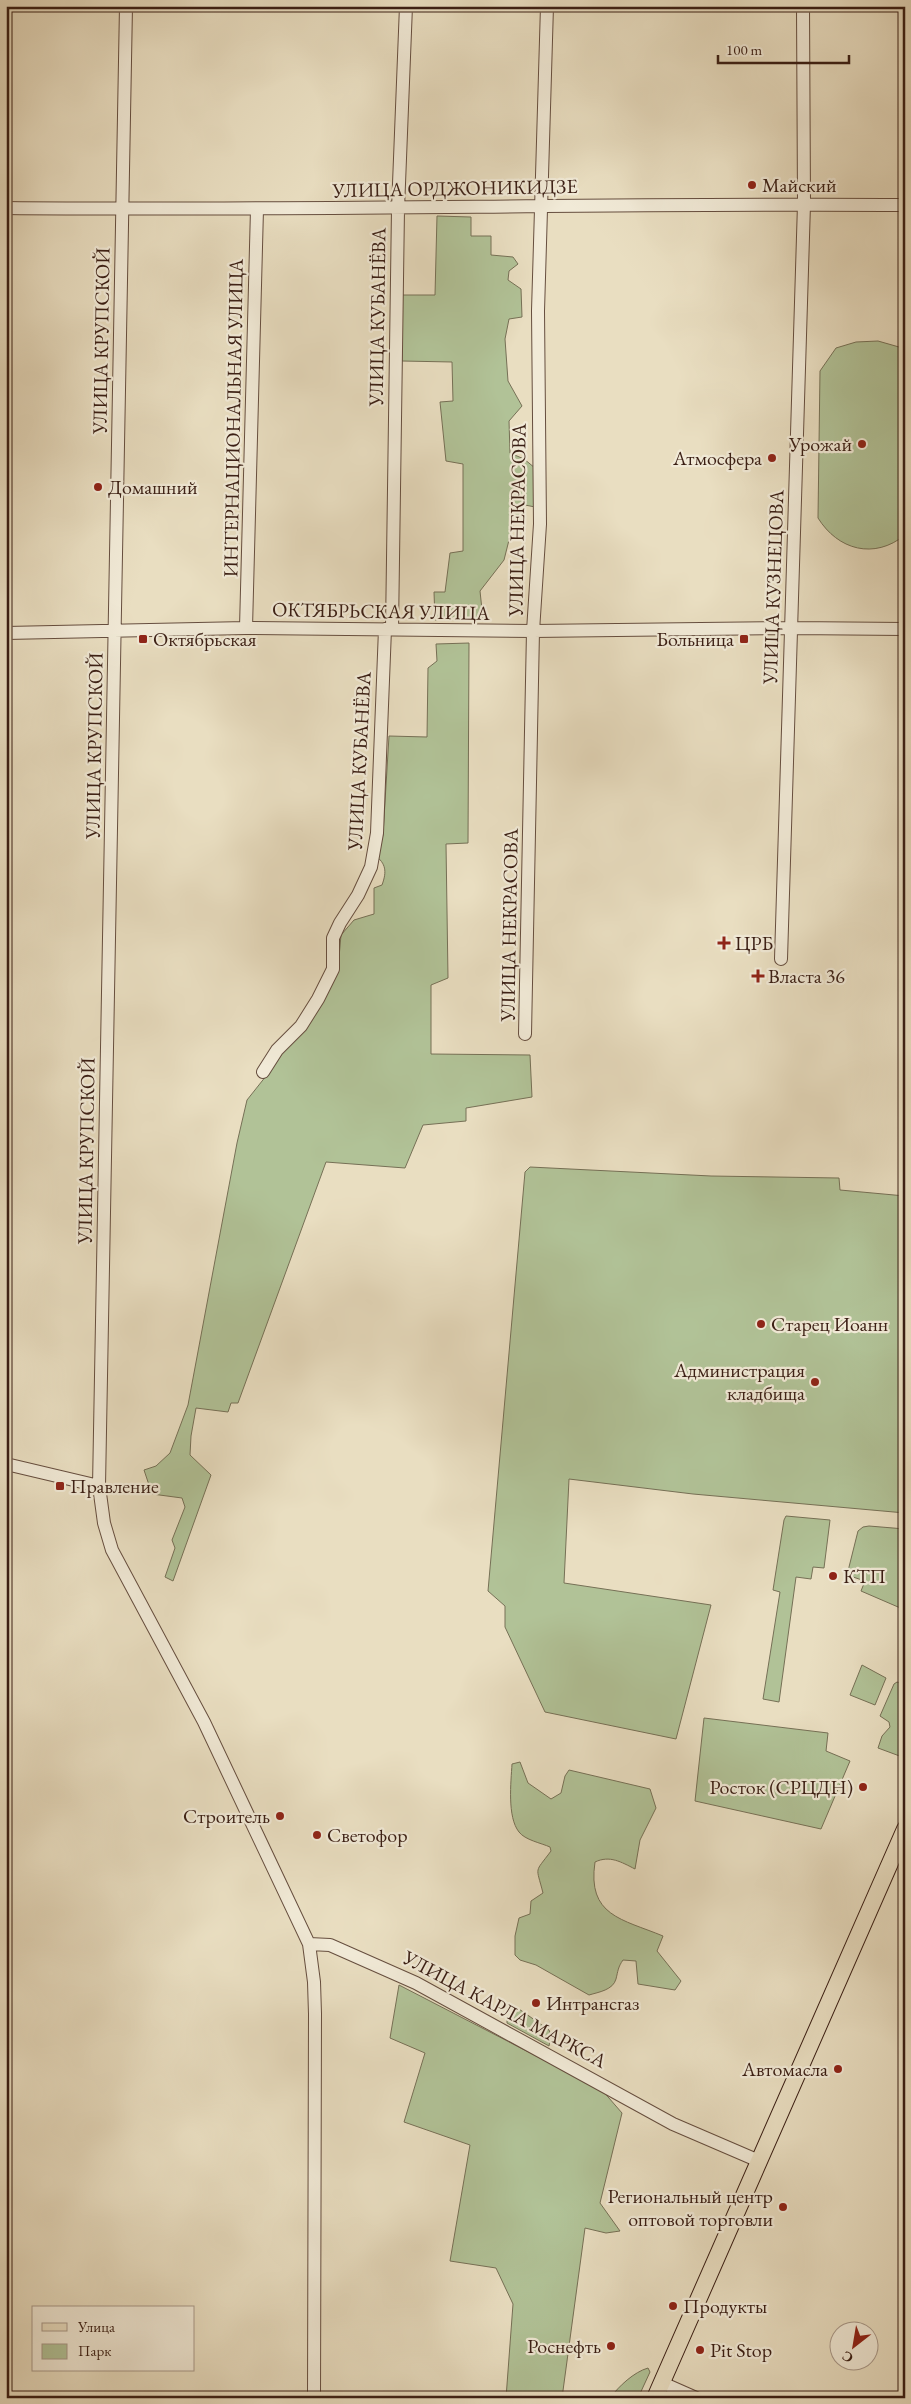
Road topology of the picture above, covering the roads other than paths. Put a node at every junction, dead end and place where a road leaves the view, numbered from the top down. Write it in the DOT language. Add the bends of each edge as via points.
graph roads {
  1 [pos="126,6"];
  2 [pos="406,6"];
  3 [pos="546,6"];
  4 [pos="803,6"];
  5 [pos="804,204"];
  6 [pos="543,205"];
  7 [pos="905,205"];
  8 [pos="6,208"];
  9 [pos="122,209"];
  10 [pos="257,209"];
  11 [pos="398,209"];
  12 [pos="246,628"];
  13 [pos="790,628"];
  14 [pos="388,629"];
  15 [pos="905,629"];
  16 [pos="115,630"];
  17 [pos="534,631"];
  18 [pos="6,633"];
  19 [pos="781,959"];
  20 [pos="525,1034"];
  21 [pos="263,1072"];
  22 [pos="6,1464"];
  23 [pos="99,1486"];
  24 [pos="904,1834"];
  25 [pos="309,1944"];
  26 [pos="759,2161"];
  27 [pos="662,2383"];
  28 [pos="314,2398"];
  29 [pos="655,2398"];
  30 [pos="696,2398"];
  1 -- 9 [label="street, УЛИЦА КРУПСКОЙ"];
  2 -- 11 [label="street, УЛИЦА КУБАНЁВА"];
  3 -- 6 [label="street, УЛИЦА НЕКРАСОВА"];
  4 -- 5 [label="street, УЛИЦА КУЗНЕЦОВА"];
  5 -- 6 [label="street, УЛИЦА ОРДЖОНИКИДЗЕ"];
  5 -- 7 [label="street, УЛИЦА ОРДЖОНИКИДЗЕ"];
  5 -- 13 [label="street, УЛИЦА КУЗНЕЦОВА"];
  6 -- 11 [label="street, УЛИЦА ОРДЖОНИКИДЗЕ"];
  6 -- 17 [label="street, УЛИЦА НЕКРАСОВА" via="538,311 540,524"];
  8 -- 9 [label="street, УЛИЦА ОРДЖОНИКИДЗЕ"];
  9 -- 10 [label="street, УЛИЦА ОРДЖОНИКИДЗЕ"];
  9 -- 16 [label="street, УЛИЦА КРУПСКОЙ"];
  10 -- 11 [label="street, УЛИЦА ОРДЖОНИКИДЗЕ"];
  10 -- 12 [label="street, ИНТЕРНАЦИОНАЛЬНАЯ УЛИЦА"];
  11 -- 14 [label="street, УЛИЦА КУБАНЁВА"];
  12 -- 14 [label="street, ОКТЯБРЬСКАЯ УЛИЦА"];
  12 -- 16 [label="street, ОКТЯБРЬСКАЯ УЛИЦА"];
  13 -- 15 [label="street, ОКТЯБРЬСКАЯ УЛИЦА"];
  13 -- 17 [label="street, ОКТЯБРЬСКАЯ УЛИЦА"];
  13 -- 19 [label="street, УЛИЦА КУЗНЕЦОВА"];
  14 -- 17 [label="street, ОКТЯБРЬСКАЯ УЛИЦА"];
  14 -- 21 [label="street, УЛИЦА КУБАНЁВА" via="377,833 371,867 333,938 333,969 318,999 301,1026 277,1050"];
  16 -- 18 [label="street, ОКТЯБРЬСКАЯ УЛИЦА"];
  16 -- 23 [label="street, УЛИЦА КРУПСКОЙ"];
  17 -- 20 [label="street, УЛИЦА НЕКРАСОВА"];
  22 -- 23 [label="street"];
  23 -- 25 [label="street, УЛИЦА КРУПСКОЙ" via="112,1550 204,1722"];
  24 -- 26 [label="main road"];
  25 -- 26 [label="street, УЛИЦА КАРЛА МАРКСА" via="330,1945 416,1983 673,2124"];
  25 -- 28 [label="street, УЛИЦА КРУПСКОЙ" via="315,2014"];
  26 -- 27 [label="main road"];
  27 -- 29 [label="main road"];
  27 -- 30 [label="street"];
}
